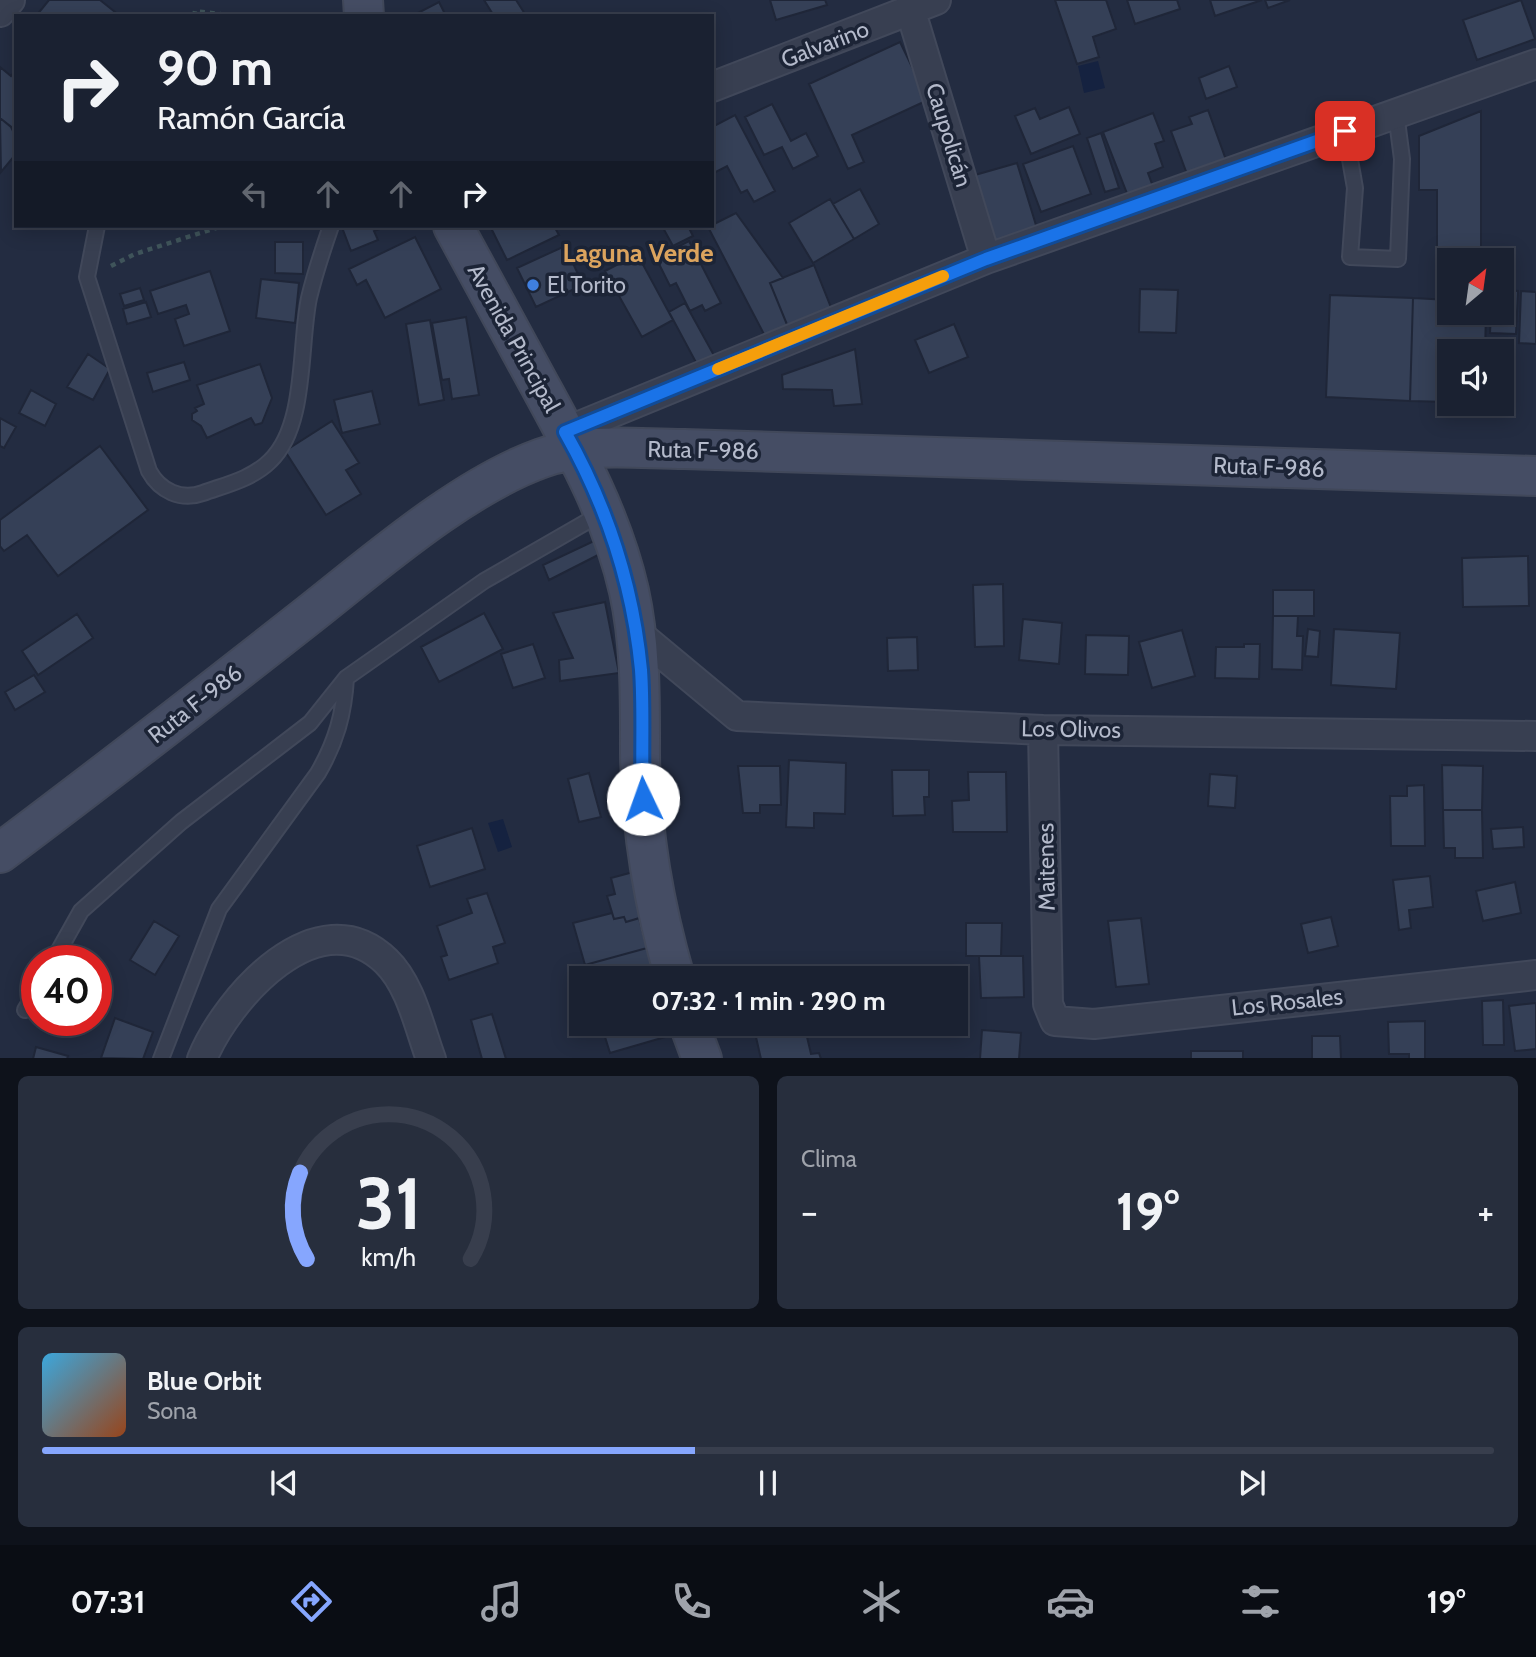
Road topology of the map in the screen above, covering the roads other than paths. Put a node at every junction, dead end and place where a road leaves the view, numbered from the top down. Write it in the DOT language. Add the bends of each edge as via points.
graph roads {
  1 [pos="10,0"];
  2 [pos="924,6"];
  3 [pos="0,12"];
  4 [pos="1536,64"];
  5 [pos="714,86"];
  6 [pos="1396,113"];
  7 [pos="1345,131"];
  8 [pos="97,228"];
  9 [pos="330,228"];
  10 [pos="454,228"];
  11 [pos="986,259"];
  12 [pos="570,441"];
  13 [pos="1536,476"];
  14 [pos="604,512"];
  15 [pos="636,632"];
  16 [pos="346,678"];
  17 [pos="1044,730"];
  18 [pos="1536,736"];
  19 [pos="0,853"];
  20 [pos="62,945"];
  21 [pos="672,966"];
  22 [pos="1536,975"];
  23 [pos="1048,1004"];
  24 [pos="693,1036"];
  25 [pos="161,1058"];
  26 [pos="203,1058"];
  27 [pos="431,1058"];
  28 [pos="702,1058"];
  1 -- 3 [label="street"];
  2 -- 5 [label="street, Galvarino"];
  2 -- 11 [label="street, Caupolicán"];
  4 -- 6 [label="street"];
  6 -- 7 [label="street"];
  6 -- 7 [label="lane" via="1402,159 1398,259 1350,257 1355,188"];
  7 -- 11 [label="street"];
  8 -- 9 [label="lane" via="87,277 149,471 169,492 193,497 255,473 270,462 289,433 310,297"];
  10 -- 12 [label="main road, Avenida Principal"];
  11 -- 12 [label="street"];
  12 -- 13 [label="main road, Ruta F-986" via="613,449"];
  12 -- 14 [label="main road, Avenida Principal"];
  12 -- 19 [label="main road, Ruta F-986" via="558,453 524,465 462,500"];
  14 -- 15 [label="main road, Avenida Principal" via="622,564"];
  14 -- 16 [label="lane" via="484,581"];
  15 -- 17 [label="street, Los Olivos" via="737,716"];
  15 -- 21 [label="main road, Avenida Principal" via="647,844"];
  16 -- 20 [label="lane" via="310,723 181,822 81,911"];
  16 -- 25 [label="lane" via="341,723 332,749 219,909"];
  17 -- 18 [label="street, Los Olivos"];
  17 -- 23 [label="street, Maitenes"];
  22 -- 23 [label="street, Los Rosales" via="1094,1024 1055,1021"];
  24 -- 28 [label="main road"];
  26 -- 27 [label="street" via="223,1020 255,982 300,949 329,940 373,950 396,972"];
}
